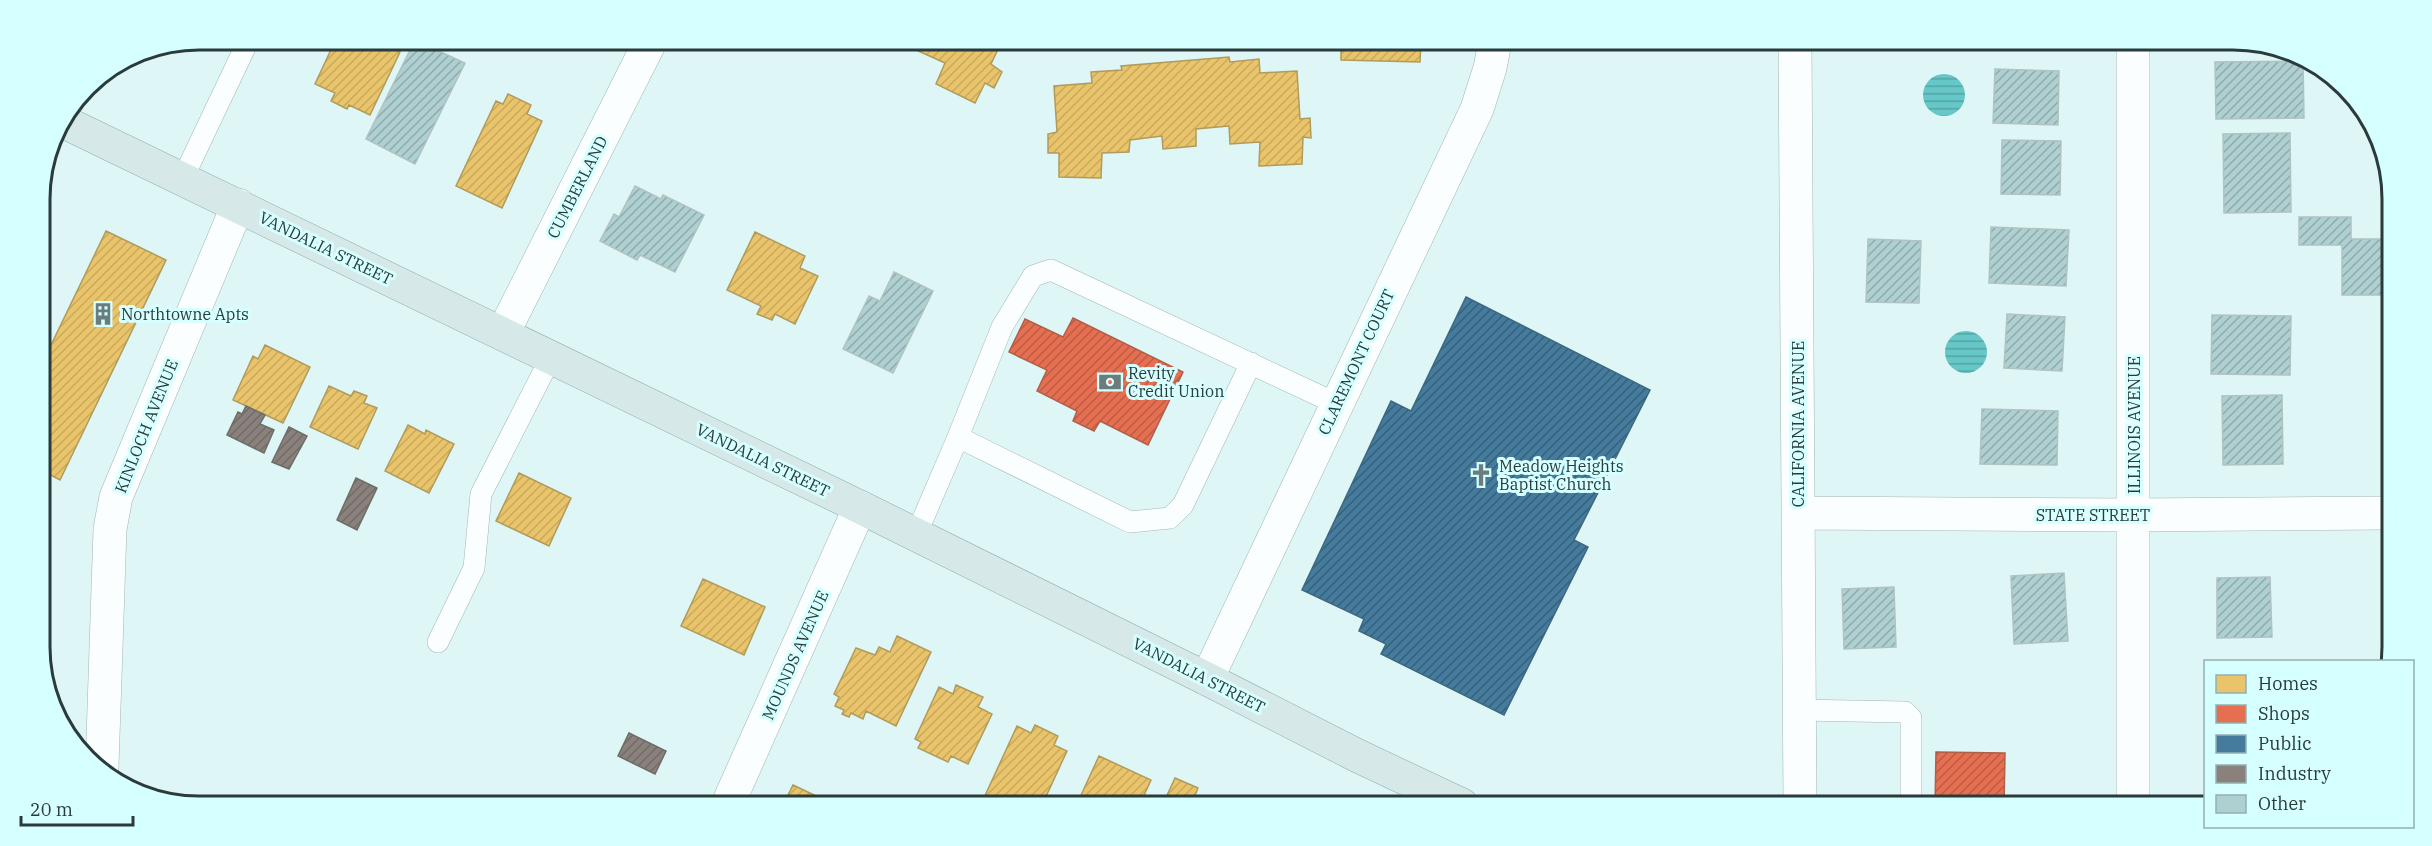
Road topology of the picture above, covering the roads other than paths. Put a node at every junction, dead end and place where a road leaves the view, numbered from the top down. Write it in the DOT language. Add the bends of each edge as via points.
graph roads {
  1 [pos="244,50"];
  2 [pos="646,50"];
  3 [pos="1494,50"];
  4 [pos="1796,50"];
  5 [pos="2133,50"];
  6 [pos="70,125"];
  7 [pos="183,178"];
  8 [pos="238,205"];
  9 [pos="503,333"];
  10 [pos="551,357"];
  11 [pos="1251,363"];
  12 [pos="1337,404"];
  13 [pos="958,437"];
  14 [pos="860,507"];
  15 [pos="1798,513"];
  16 [pos="2382,513"];
  17 [pos="2134,515"];
  18 [pos="916,535"];
  19 [pos="438,642"];
  20 [pos="1207,678"];
  21 [pos="1799,710"];
  22 [pos="102,761"];
  23 [pos="731,796"];
  24 [pos="1443,796"];
  25 [pos="1800,796"];
  26 [pos="1911,796"];
  27 [pos="2133,796"];
  1 -- 7 [label="lane"];
  2 -- 9 [label="street, CUMBERLAND"];
  3 -- 12 [label="street, CLAREMONT COURT" via="1477,109"];
  4 -- 15 [label="street, CALIFORNIA AVENUE"];
  5 -- 17 [label="street, ILLINOIS AVENUE"];
  6 -- 7 [label="main road, VANDALIA STREET"];
  7 -- 8 [label="main road, VANDALIA STREET"];
  8 -- 9 [label="main road, VANDALIA STREET"];
  8 -- 22 [label="street, KINLOCH AVENUE" via="116,497 110,529"];
  9 -- 10 [label="main road, VANDALIA STREET"];
  10 -- 14 [label="main road, VANDALIA STREET"];
  10 -- 19 [label="lane" via="481,494 474,568"];
  11 -- 12 [label="lane"];
  11 -- 13 [label="lane" via="1183,505 1170,518 1130,522"];
  11 -- 13 [label="lane" via="1052,270 1033,276 1002,327"];
  12 -- 20 [label="street, CLAREMONT COURT"];
  13 -- 18 [label="lane"];
  14 -- 18 [label="main road, VANDALIA STREET"];
  14 -- 23 [label="street, MOUNDS AVENUE"];
  15 -- 17 [label="street, STATE STREET"];
  15 -- 21 [label="street, CALIFORNIA AVENUE"];
  16 -- 17 [label="street, STATE STREET"];
  17 -- 27 [label="street, ILLINOIS AVENUE"];
  18 -- 20 [label="main road, VANDALIA STREET"];
  20 -- 24 [label="main road, VANDALIA STREET"];
  21 -- 25 [label="street, CALIFORNIA AVENUE"];
  21 -- 26 [label="lane" via="1905,712 1911,718"];
}
